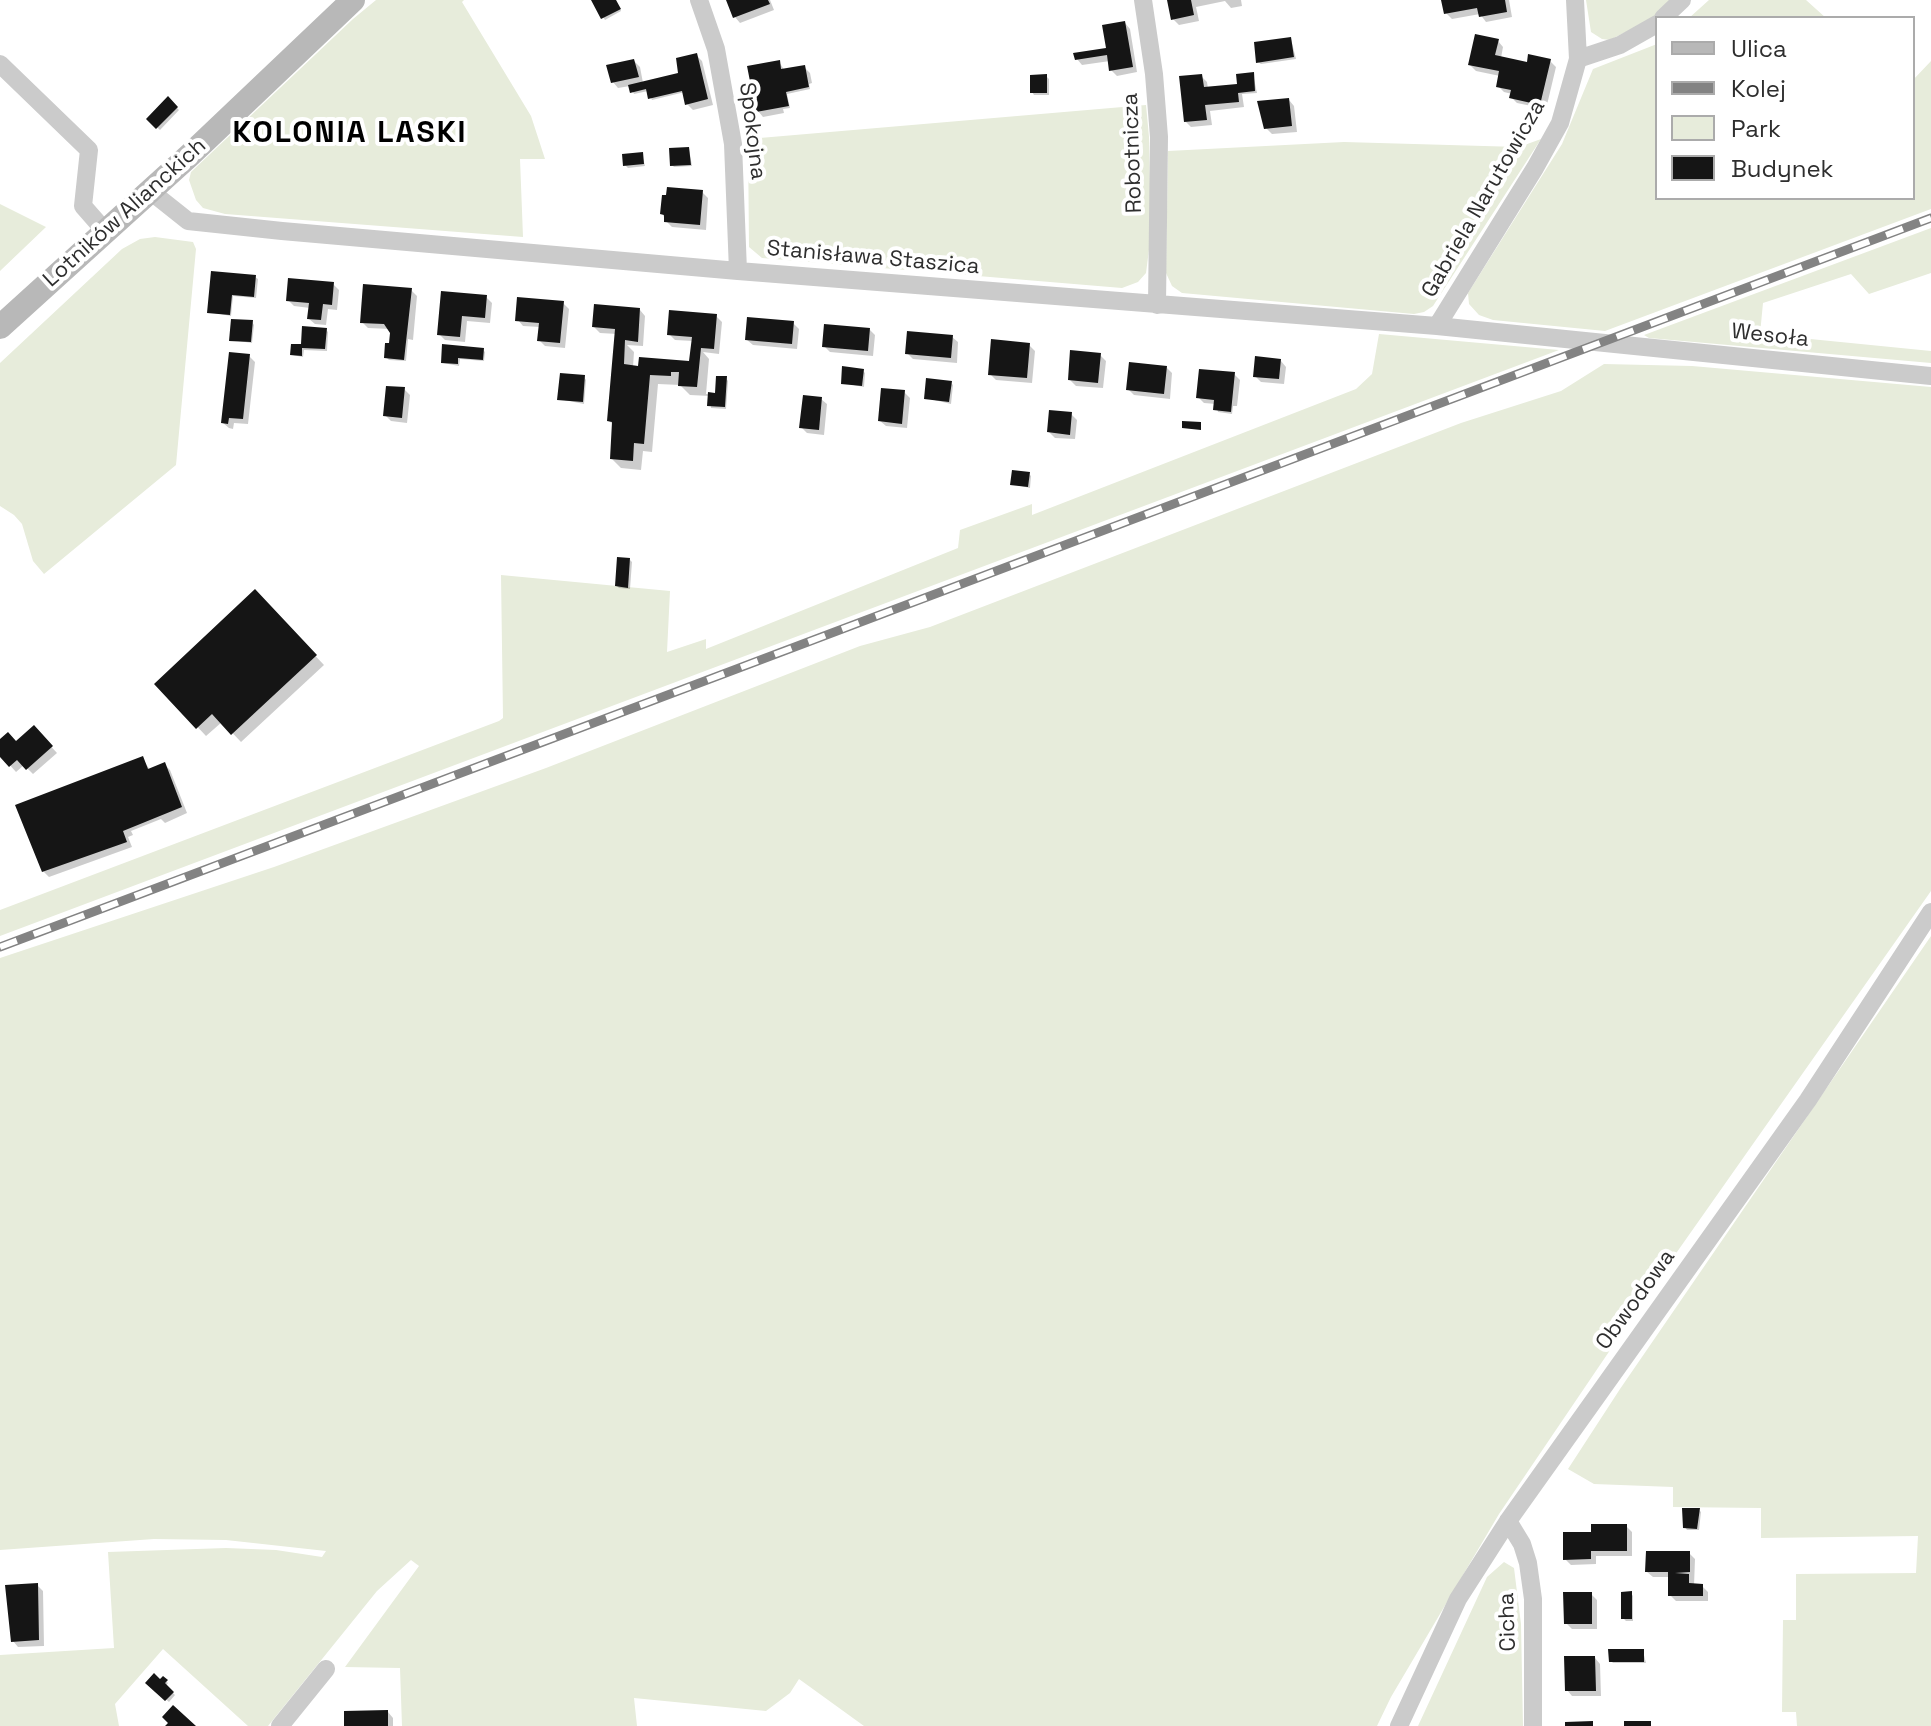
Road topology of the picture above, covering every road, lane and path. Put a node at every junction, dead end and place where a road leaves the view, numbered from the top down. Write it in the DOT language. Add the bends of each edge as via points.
graph roads {
  1 [pos="353,0"];
  2 [pos="699,0"];
  3 [pos="1143,0"];
  4 [pos="1575,0"];
  5 [pos="1682,0"];
  6 [pos="1665,16"];
  7 [pos="1655,25"];
  8 [pos="1578,59"];
  9 [pos="0,64"];
  10 [pos="149,190"];
  11 [pos="104,230"];
  12 [pos="738,271"];
  13 [pos="1157,305"];
  14 [pos="1437,326"];
  15 [pos="0,327"];
  16 [pos="1604,341"];
  17 [pos="1931,376"];
  18 [pos="1931,912"];
  19 [pos="1508,1521"];
  20 [pos="326,1669"];
  21 [pos="280,1726"];
  22 [pos="1399,1726"];
  23 [pos="1533,1726"];
  1 -- 10 [label="main road, Lotników Alianckich"];
  2 -- 12 [label="street, Spokojna" via="716,49 733,144"];
  3 -- 13 [label="street, Robotnicza" via="1159,137"];
  4 -- 8 [label="street, Gabriela Narutowicza"];
  5 -- 6 [label="street"];
  7 -- 8 [label="street" via="1620,45"];
  8 -- 14 [label="street, Gabriela Narutowicza" via="1547,148"];
  9 -- 11 [label="street" via="89,150 83,206"];
  10 -- 11 [label="main road, Lotników Alianckich"];
  10 -- 12 [label="street, Stanisława Staszica" via="188,221"];
  11 -- 15 [label="main road, Lotników Alianckich"];
  12 -- 13 [label="street, Stanisława Staszica"];
  13 -- 14 [label="street, Stanisława Staszica"];
  14 -- 16 [label="street, Stanisława Staszica"];
  16 -- 17 [label="street, Wesoła"];
  18 -- 19 [label="street, Obwodowa" via="1808,1100"];
  19 -- 22 [label="street, Obwodowa" via="1458,1599"];
  19 -- 23 [label="street, Cicha" via="1522,1544 1533,1599"];
  20 -- 21 [label="street"];
}
